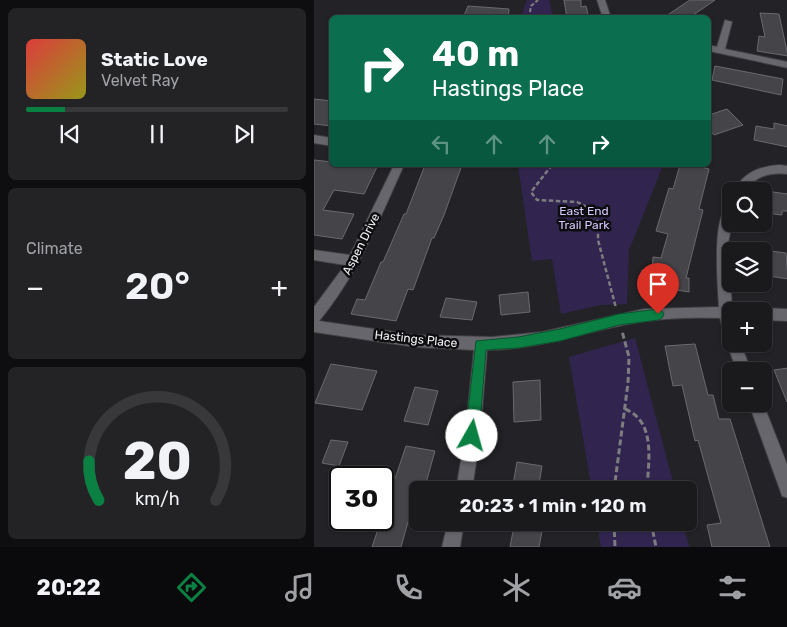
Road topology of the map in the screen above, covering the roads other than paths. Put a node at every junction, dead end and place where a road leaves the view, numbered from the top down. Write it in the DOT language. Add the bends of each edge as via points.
graph roads {
  1 [pos="601,0"];
  2 [pos="606,15"];
  3 [pos="728,22"];
  4 [pos="711,48"];
  5 [pos="720,50"];
  6 [pos="787,65"];
  7 [pos="314,140"];
  8 [pos="329,142"];
  9 [pos="398,167"];
  10 [pos="787,170"];
  11 [pos="745,182"];
  12 [pos="725,232"];
  13 [pos="314,255"];
  14 [pos="354,261"];
  15 [pos="727,302"];
  16 [pos="722,313"];
  17 [pos="772,314"];
  18 [pos="787,315"];
  19 [pos="314,317"];
  20 [pos="314,326"];
  21 [pos="481,345"];
  22 [pos="759,412"];
  23 [pos="465,481"];
  24 [pos="787,490"];
  25 [pos="454,531"];
  26 [pos="451,547"];
  1 -- 2 [label="street"];
  3 -- 5 [label="street"];
  4 -- 5 [label="street"];
  5 -- 6 [label="street"];
  7 -- 8 [label="street"];
  9 -- 14 [label="street, Aspen Drive"];
  10 -- 11 [label="street" via="760,171"];
  12 -- 15 [label="street" via="722,243"];
  13 -- 14 [label="street"];
  14 -- 19 [label="street, Aspen Drive" via="326,305"];
  16 -- 21 [label="street, Hastings Place" via="658,314 619,319 560,335"];
  17 -- 18 [label="street"];
  20 -- 21 [label="street, Hastings Place" via="427,342"];
  21 -- 23 [label="street"];
  22 -- 24 [label="street"];
  25 -- 26 [label="street"];
}
